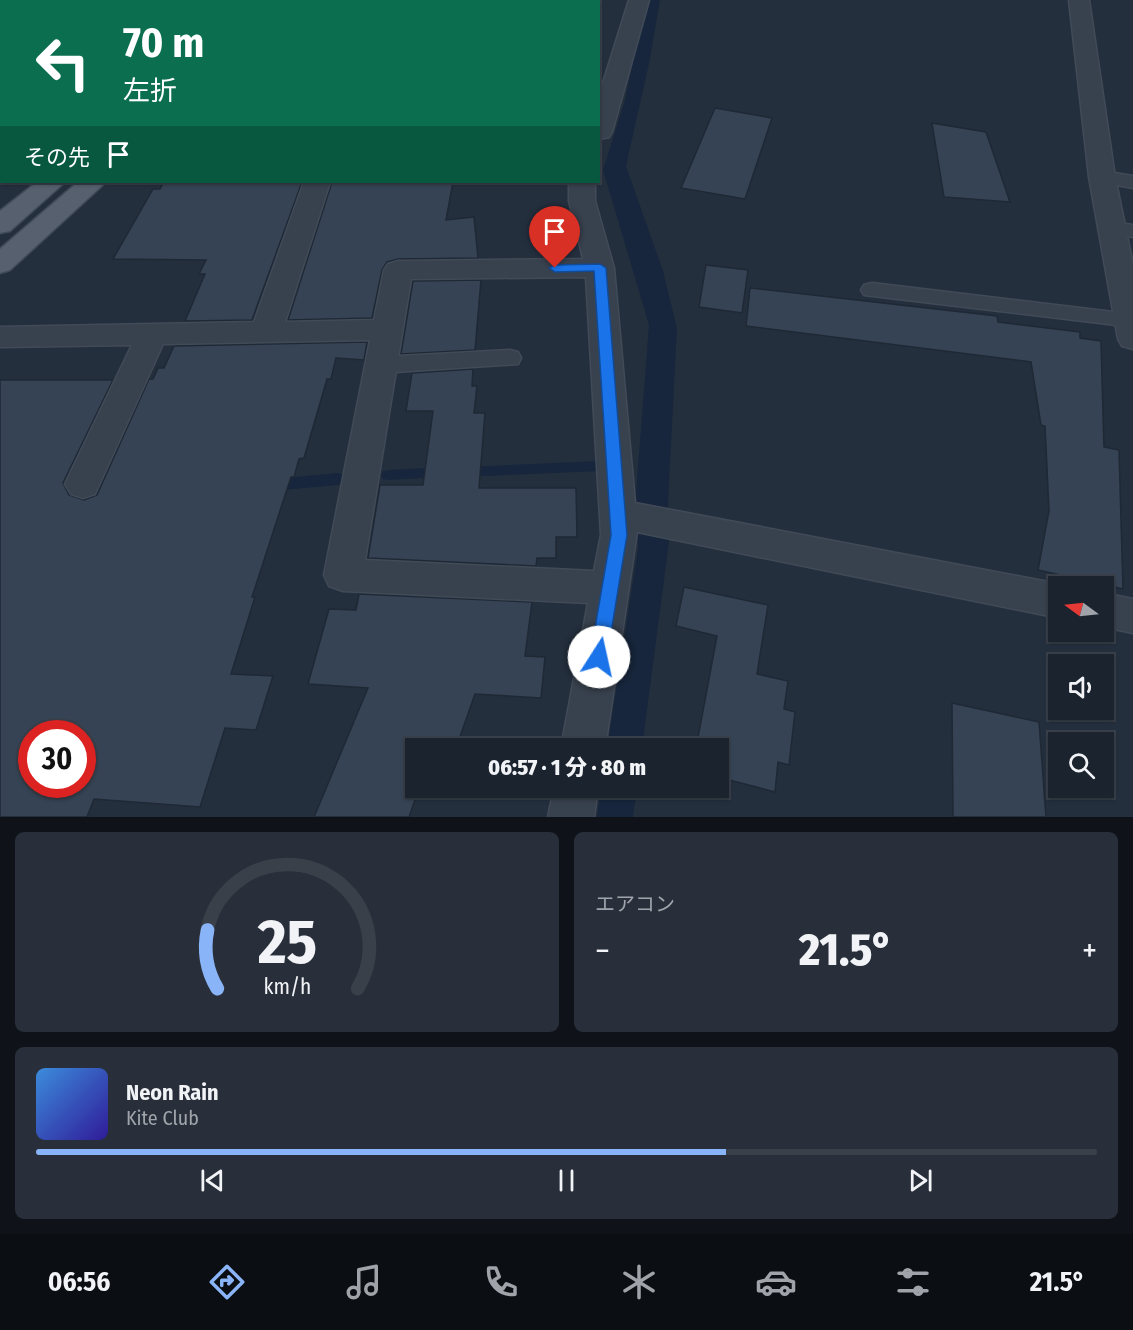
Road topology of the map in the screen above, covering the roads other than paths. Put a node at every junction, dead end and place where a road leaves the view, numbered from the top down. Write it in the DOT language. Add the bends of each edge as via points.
graph roads {
  1 [pos="639,0"];
  2 [pos="1079,0"];
  3 [pos="600,130"];
  4 [pos="1102,177"];
  5 [pos="51,183"];
  6 [pos="92,183"];
  7 [pos="317,183"];
  8 [pos="582,183"];
  9 [pos="1133,183"];
  10 [pos="0,225"];
  11 [pos="1123,230"];
  12 [pos="0,264"];
  13 [pos="600,268"];
  14 [pos="872,290"];
  15 [pos="1131,330"];
  16 [pos="266,332"];
  17 [pos="152,334"];
  18 [pos="0,337"];
  19 [pos="384,347"];
  20 [pos="510,358"];
  21 [pos="82,484"];
  22 [pos="625,515"];
  23 [pos="610,588"];
  24 [pos="1048,599"];
  25 [pos="1114,612"];
  26 [pos="1133,616"];
  27 [pos="585,738"];
  28 [pos="574,798"];
  29 [pos="571,817"];
  1 -- 3 [label="street"];
  2 -- 4 [label="street"];
  4 -- 9 [label="lane"];
  4 -- 11 [label="street"];
  5 -- 10 [label="main road"];
  6 -- 12 [label="main road"];
  7 -- 16 [label="street"];
  8 -- 13 [label="street" via="582,201"];
  11 -- 15 [label="street"];
  13 -- 19 [label="street" via="398,270"];
  13 -- 22 [label="street"];
  14 -- 15 [label="lane"];
  16 -- 17 [label="street"];
  16 -- 19 [label="street"];
  17 -- 18 [label="street"];
  17 -- 21 [label="street"];
  19 -- 20 [label="lane"];
  19 -- 23 [label="street" via="343,575"];
  22 -- 23 [label="street"];
  22 -- 24 [label="street"];
  23 -- 27 [label="street"];
  25 -- 26 [label="street"];
  28 -- 29 [label="street"];
}
